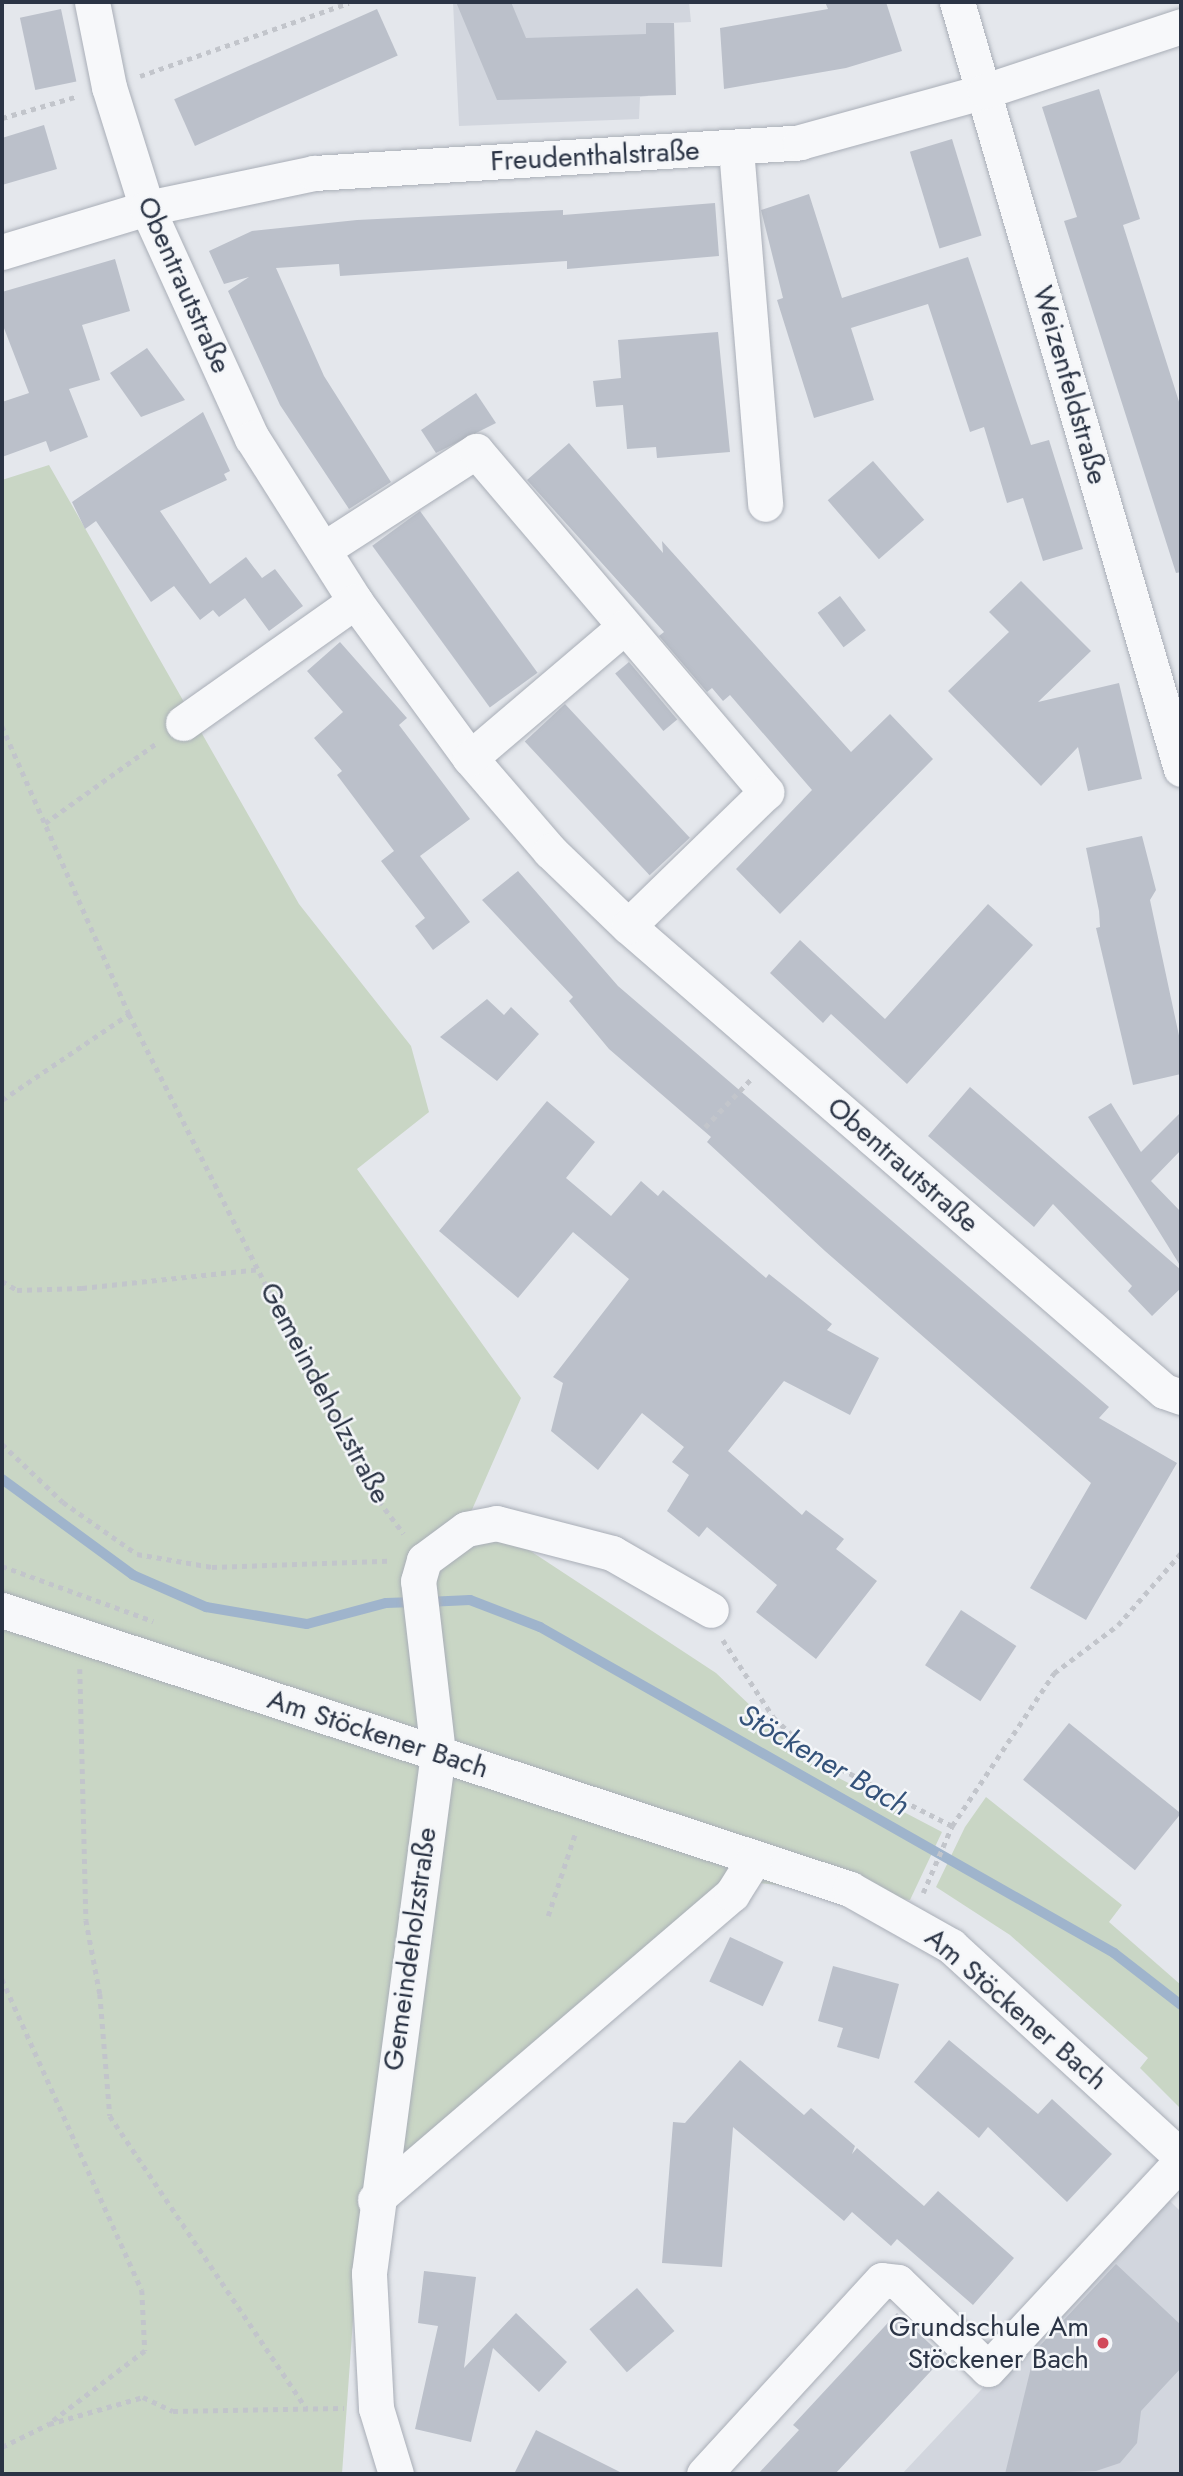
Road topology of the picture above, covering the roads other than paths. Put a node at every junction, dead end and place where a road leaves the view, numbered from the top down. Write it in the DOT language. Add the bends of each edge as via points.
graph roads {
  1 [pos="92,2"];
  2 [pos="957,2"];
  3 [pos="1181,26"];
  4 [pos="985,91"];
  5 [pos="736,149"];
  6 [pos="148,208"];
  7 [pos="2,251"];
  8 [pos="765,504"];
  9 [pos="324,549"];
  10 [pos="355,601"];
  11 [pos="624,627"];
  12 [pos="183,723"];
  13 [pos="470,758"];
  14 [pos="1181,769"];
  15 [pos="628,926"];
  16 [pos="1181,1397"];
  17 [pos="2,1610"];
  18 [pos="711,1610"];
  19 [pos="438,1753"];
  20 [pos="754,1859"];
  21 [pos="1181,2159"];
  22 [pos="375,2200"];
  23 [pos="396,2474"];
  24 [pos="704,2474"];
  1 -- 6 [label="street, Obentrautstraße" via="109,87"];
  2 -- 4 [label="street, Weizenfeldstraße"];
  3 -- 4 [label="street, Freudenthalstraße"];
  4 -- 5 [label="street, Freudenthalstraße" via="800,142"];
  4 -- 14 [label="street, Weizenfeldstraße"];
  5 -- 6 [label="street, Freudenthalstraße" via="405,164 314,173"];
  5 -- 8 [label="street"];
  6 -- 7 [label="street, Freudenthalstraße"];
  6 -- 9 [label="street, Obentrautstraße" via="252,438"];
  9 -- 10 [label="street, Obentrautstraße"];
  9 -- 11 [label="street" via="476,451"];
  10 -- 12 [label="street"];
  10 -- 13 [label="street, Obentrautstraße"];
  11 -- 13 [label="street"];
  11 -- 15 [label="street" via="766,792"];
  13 -- 15 [label="street, Obentrautstraße" via="550,851"];
  15 -- 16 [label="street, Obentrautstraße" via="1164,1391"];
  17 -- 19 [label="street, Am Stöckener Bach"];
  18 -- 19 [label="street, Gemeindeholzstraße" via="612,1553 496,1523 466,1529 424,1560 418,1581"];
  19 -- 20 [label="street, Am Stöckener Bach"];
  19 -- 22 [label="street, Gemeindeholzstraße"];
  20 -- 21 [label="street, Am Stöckener Bach" via="850,1889 951,1946"];
  20 -- 22 [label="street" via="733,1894"];
  21 -- 24 [label="street" via="988,2369 898,2282 881,2280"];
  22 -- 23 [label="street, Gemeindeholzstraße" via="368,2334 376,2408"];
}
